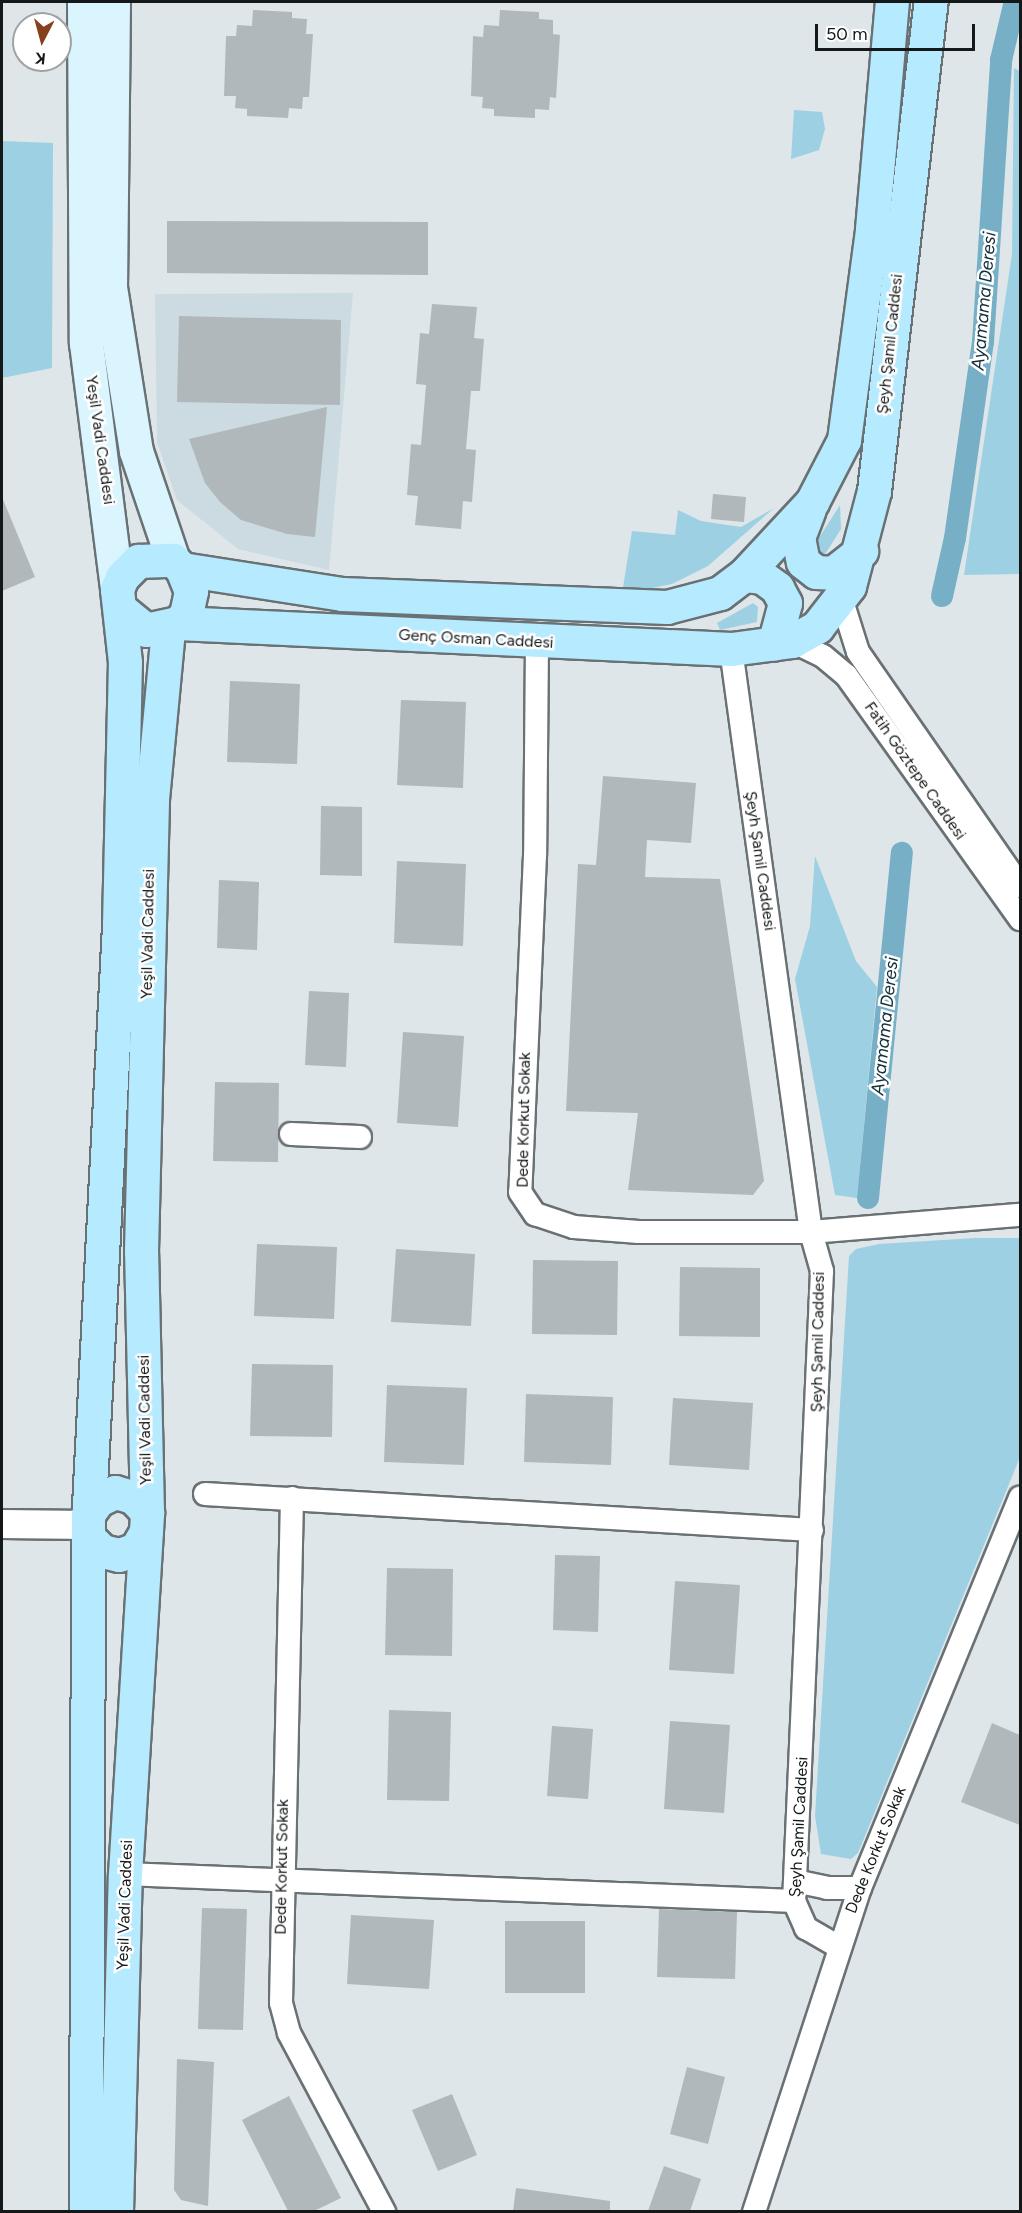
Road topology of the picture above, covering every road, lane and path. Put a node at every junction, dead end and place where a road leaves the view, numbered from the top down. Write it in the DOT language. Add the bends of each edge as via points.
graph roads {
  1 [pos="84,2"];
  2 [pos="113,2"];
  3 [pos="892,2"];
  4 [pos="931,2"];
  5 [pos="812,502"];
  6 [pos="861,551"];
  7 [pos="177,565"];
  8 [pos="744,575"];
  9 [pos="119,599"];
  10 [pos="842,601"];
  11 [pos="173,626"];
  12 [pos="537,642"];
  13 [pos="783,643"];
  14 [pos="731,650"];
  15 [pos="1020,886"];
  16 [pos="1020,920"];
  17 [pos="291,1134"];
  18 [pos="360,1137"];
  19 [pos="1020,1215"];
  20 [pos="811,1232"];
  21 [pos="205,1494"];
  22 [pos="1020,1497"];
  23 [pos="292,1498"];
  24 [pos="146,1522"];
  25 [pos="2,1524"];
  26 [pos="88,1525"];
  27 [pos="812,1530"];
  28 [pos="1013,1538"];
  29 [pos="125,1874"];
  30 [pos="280,1878"];
  31 [pos="860,1888"];
  32 [pos="794,1891"];
  33 [pos="839,1947"];
  34 [pos="121,2203"];
  35 [pos="86,2211"];
  36 [pos="384,2211"];
  37 [pos="754,2211"];
  1 -- 9 [label="main road, Yeşil Vadi Caddesi" via="86,343"];
  2 -- 7 [label="main road, Yeşil Vadi Caddesi" via="110,287 136,451"];
  3 -- 5 [label="main road, Şeyh Şamil Caddesi" via="872,229 844,440"];
  4 -- 6 [label="main road, Şeyh Şamil Caddesi" via="874,492"];
  5 -- 6 [label="main road" via="798,537 803,562 816,572 833,573"];
  5 -- 8 [label="main road, Şeyh Şamil Caddesi"];
  6 -- 10 [label="main road, Şeyh Şamil Caddesi"];
  7 -- 8 [label="main road" via="342,594 667,607 720,592"];
  7 -- 9 [label="main road" via="138,561"];
  7 -- 11 [label="main road" via="190,603"];
  8 -- 13 [label="main road" via="762,577 777,588 785,603"];
  9 -- 11 [label="main road" via="136,626"];
  9 -- 26 [label="main road, Yeşil Vadi Caddesi" via="125,662 119,925"];
  10 -- 13 [label="main road, Şeyh Şamil Caddesi" via="817,627"];
  10 -- 15 [label="street, Fatih Göztepe Caddesi" via="858,652"];
  11 -- 12 [label="main road, Genç Osman Caddesi"];
  11 -- 24 [label="main road, Yeşil Vadi Caddesi" via="151,811 141,1251"];
  12 -- 14 [label="main road, Genç Osman Caddesi"];
  12 -- 20 [label="street, Dede Korkut Sokak" via="535,855 520,1192 535,1214 574,1227 639,1232"];
  13 -- 14 [label="main road, Genç Osman Caddesi"];
  13 -- 16 [label="street, Fatih Göztepe Caddesi" via="823,656 846,675"];
  14 -- 20 [label="street, Şeyh Şamil Caddesi"];
  17 -- 18 [label="street"];
  19 -- 20 [label="street, Dede Korkut Sokak"];
  20 -- 27 [label="street, Şeyh Şamil Caddesi" via="822,1271"];
  21 -- 23 [label="street"];
  22 -- 28 [label="street, Dede Korkut Sokak"];
  23 -- 27 [label="street"];
  23 -- 30 [label="street, Dede Korkut Sokak"];
  24 -- 26 [label="main road" via="133,1497 115,1492 98,1500"];
  24 -- 26 [label="main road" via="135,1549 119,1555 102,1551"];
  24 -- 29 [label="main road, Yeşil Vadi Caddesi"];
  25 -- 26 [label="street"];
  26 -- 35 [label="main road, Yeşil Vadi Caddesi"];
  27 -- 32 [label="street, Şeyh Şamil Caddesi"];
  28 -- 31 [label="street, Dede Korkut Sokak"];
  29 -- 30 [label="street"];
  29 -- 34 [label="main road, Yeşil Vadi Caddesi"];
  30 -- 32 [label="street"];
  30 -- 36 [label="street, Dede Korkut Sokak" via="281,2003 289,2033"];
  31 -- 32 [label="street"];
  31 -- 33 [label="street, Dede Korkut Sokak"];
  32 -- 33 [label="street, Şeyh Şamil Caddesi" via="806,1928"];
  33 -- 37 [label="street, Dede Korkut Sokak"];
}
